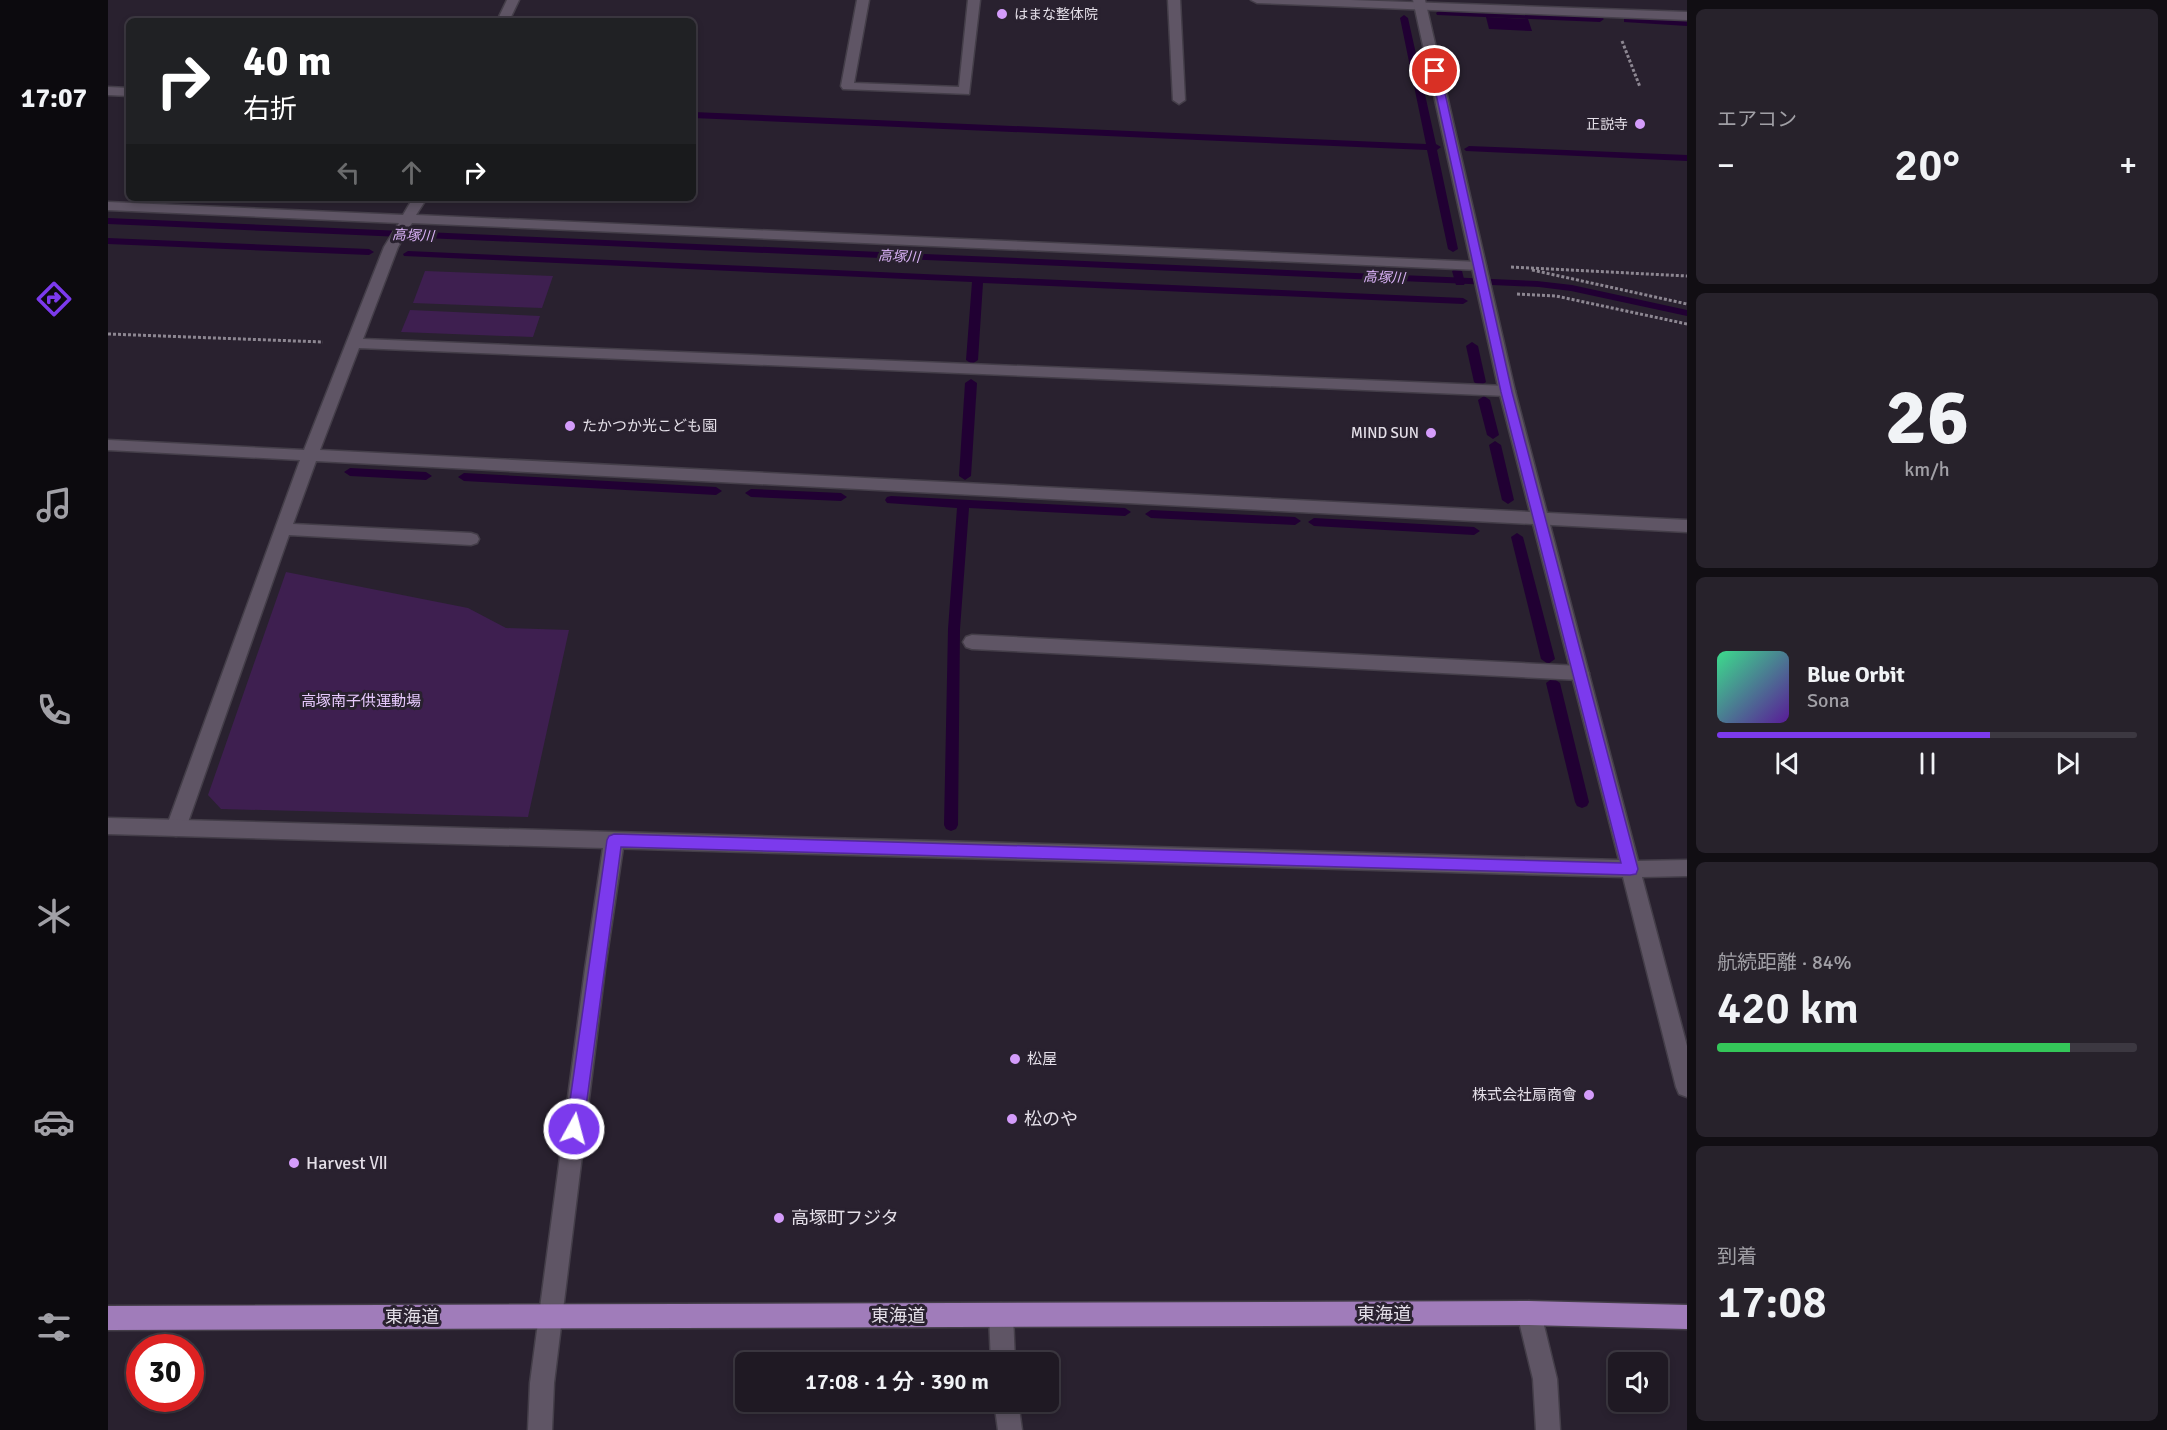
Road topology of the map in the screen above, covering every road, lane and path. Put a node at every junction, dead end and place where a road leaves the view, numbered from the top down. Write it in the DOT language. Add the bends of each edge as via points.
graph roads {
  1 [pos="513,0"];
  2 [pos="863,0"];
  3 [pos="974,0"];
  4 [pos="1174,0"];
  5 [pos="1257,0"];
  6 [pos="1420,3"];
  7 [pos="1687,16"];
  8 [pos="504,18"];
  9 [pos="1620,35"];
  10 [pos="1640,87"];
  11 [pos="108,91"];
  12 [pos="126,92"];
  13 [pos="1179,100"];
  14 [pos="418,201"];
  15 [pos="108,206"];
  16 [pos="401,229"];
  17 [pos="1520,268"];
  18 [pos="1687,276"];
  19 [pos="1482,280"];
  20 [pos="1687,303"];
  21 [pos="1687,324"];
  22 [pos="108,334"];
  23 [pos="354,343"];
  24 [pos="1507,392"];
  25 [pos="108,445"];
  26 [pos="310,455"];
  27 [pos="1540,519"];
  28 [pos="1687,526"];
  29 [pos="284,529"];
  30 [pos="471,539"];
  31 [pos="972,642"];
  32 [pos="1580,673"];
  33 [pos="108,826"];
  34 [pos="176,828"];
  35 [pos="614,840"];
  36 [pos="1687,868"];
  37 [pos="1630,869"];
  38 [pos="1687,1087"];
  39 [pos="1529,1313"];
  40 [pos="1001,1316"];
  41 [pos="550,1317"];
  42 [pos="1687,1317"];
  43 [pos="108,1318"];
  44 [pos="1003,1352"];
  45 [pos="1008,1412"];
  46 [pos="540,1430"];
  47 [pos="1010,1430"];
  48 [pos="1548,1430"];
  1 -- 8 [label="street"];
  2 -- 3 [label="street" via="847,86 965,91"];
  4 -- 13 [label="street"];
  5 -- 6 [label="street"];
  6 -- 7 [label="street"];
  6 -- 19 [label="street"];
  9 -- 10 [label="path"];
  11 -- 12 [label="street"];
  14 -- 16 [label="street"];
  15 -- 16 [label="street"];
  16 -- 19 [label="street"];
  16 -- 23 [label="street"];
  17 -- 18 [label="path"];
  17 -- 19 [label="path"];
  17 -- 20 [label="path"];
  19 -- 21 [label="path"];
  19 -- 24 [label="street"];
  22 -- 23 [label="path"];
  23 -- 24 [label="street"];
  23 -- 26 [label="street"];
  24 -- 27 [label="street"];
  25 -- 26 [label="street"];
  26 -- 27 [label="street"];
  26 -- 29 [label="street"];
  27 -- 28 [label="street"];
  27 -- 32 [label="street"];
  29 -- 30 [label="street"];
  29 -- 34 [label="street"];
  31 -- 32 [label="street"];
  32 -- 37 [label="street"];
  33 -- 34 [label="street"];
  34 -- 35 [label="street"];
  35 -- 37 [label="street"];
  35 -- 41 [label="street"];
  36 -- 37 [label="street"];
  37 -- 38 [label="street"];
  39 -- 40 [label="highway, 東海道"];
  39 -- 42 [label="highway, 東海道"];
  39 -- 48 [label="street" via="1545,1379"];
  40 -- 41 [label="highway, 東海道"];
  40 -- 44 [label="street"];
  41 -- 43 [label="highway, 東海道"];
  41 -- 46 [label="street"];
  45 -- 47 [label="street"];
}
